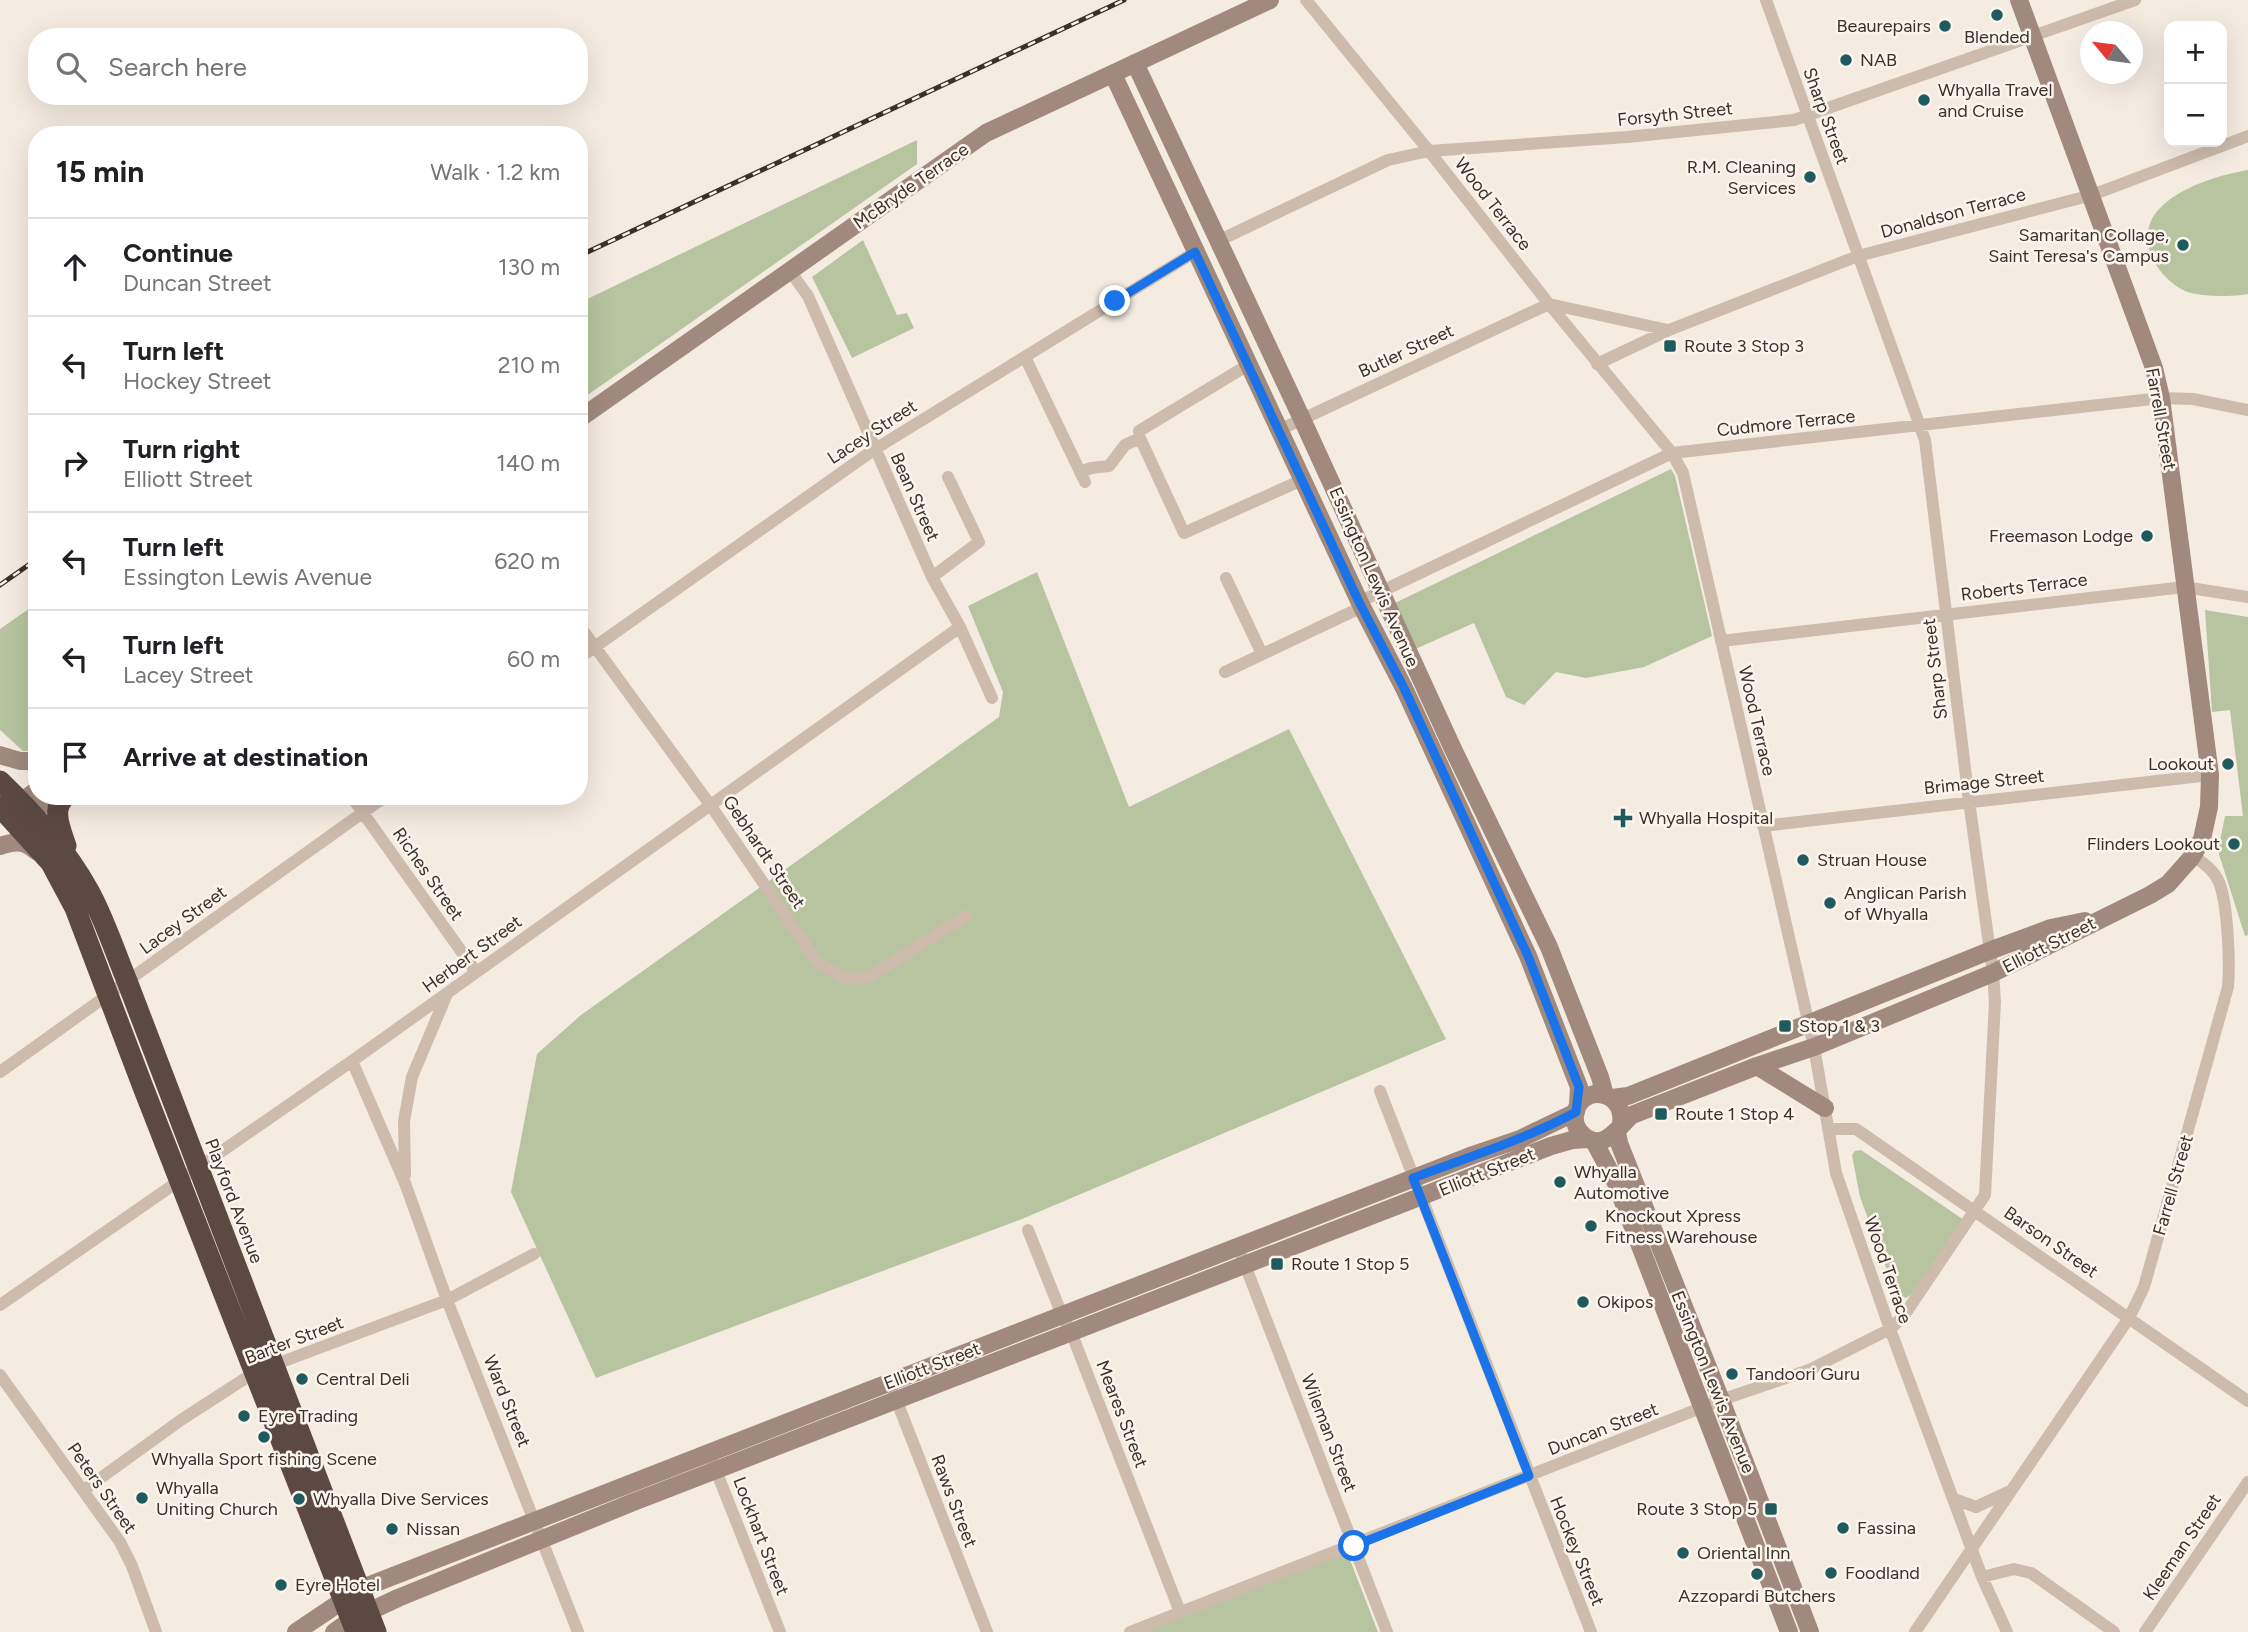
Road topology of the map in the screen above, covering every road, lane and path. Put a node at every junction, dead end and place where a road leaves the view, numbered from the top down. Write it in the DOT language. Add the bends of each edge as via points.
graph roads {
  1 [pos="1270,0"];
  2 [pos="1306,0"];
  3 [pos="1766,0"];
  4 [pos="2020,0"];
  5 [pos="2135,0"];
  6 [pos="2032,35"];
  7 [pos="1135,63"];
  8 [pos="1113,74"];
  9 [pos="1807,116"];
  10 [pos="2248,136"];
  11 [pos="1429,151"];
  12 [pos="2092,195"];
  13 [pos="1217,241"];
  14 [pos="1195,252"];
  15 [pos="1858,256"];
  16 [pos="790,271"];
  17 [pos="1549,304"];
  18 [pos="1669,331"];
  19 [pos="1025,356"];
  20 [pos="1597,364"];
  21 [pos="1248,365"];
  22 [pos="2161,398"];
  23 [pos="2248,410"];
  24 [pos="588,413"];
  25 [pos="1302,419"];
  26 [pos="1920,426"];
  27 [pos="1279,430"];
  28 [pos="1140,438"];
  29 [pos="875,449"];
  30 [pos="1672,453"];
  31 [pos="947,477"];
  32 [pos="1302,480"];
  33 [pos="932,577"];
  34 [pos="1226,578"];
  35 [pos="2184,587"];
  36 [pos="1380,592"];
  37 [pos="2248,597"];
  38 [pos="1360,605"];
  39 [pos="1946,614"];
  40 [pos="960,627"];
  41 [pos="588,637"];
  42 [pos="1721,641"];
  43 [pos="595,646"];
  44 [pos="588,651"];
  45 [pos="1262,654"];
  46 [pos="1225,672"];
  47 [pos="992,698"];
  48 [pos="0,755"];
  49 [pos="28,761"];
  50 [pos="2210,775"];
  51 [pos="0,782"];
  52 [pos="1969,801"];
  53 [pos="59,805"];
  54 [pos="357,805"];
  55 [pos="374,805"];
  56 [pos="711,806"];
  57 [pos="16,809"];
  58 [pos="363,813"];
  59 [pos="1763,826"];
  60 [pos="0,837"];
  61 [pos="0,846"];
  62 [pos="2193,855"];
  63 [pos="71,860"];
  64 [pos="69,896"];
  65 [pos="966,916"];
  66 [pos="2106,917"];
  67 [pos="1989,951"];
  68 [pos="476,972"];
  69 [pos="1993,973"];
  70 [pos="127,981"];
  71 [pos="447,994"];
  72 [pos="107,996"];
  73 [pos="1808,1022"];
  74 [pos="1814,1047"];
  75 [pos="352,1061"];
  76 [pos="1757,1066"];
  77 [pos="0,1072"];
  78 [pos="1380,1091"];
  79 [pos="1608,1096"];
  80 [pos="1577,1108"];
  81 [pos="1825,1108"];
  82 [pos="1619,1128"];
  83 [pos="1828,1129"];
  84 [pos="1591,1140"];
  85 [pos="197,1168"];
  86 [pos="1413,1178"];
  87 [pos="179,1180"];
  88 [pos="405,1183"];
  89 [pos="1421,1198"];
  90 [pos="1975,1211"];
  91 [pos="1028,1230"];
  92 [pos="1238,1247"];
  93 [pos="534,1254"];
  94 [pos="1245,1266"];
  95 [pos="447,1300"];
  96 [pos="0,1305"];
  97 [pos="1062,1315"];
  98 [pos="2129,1318"];
  99 [pos="1890,1329"];
  100 [pos="1071,1333"];
  101 [pos="264,1368"];
  102 [pos="0,1375"];
  103 [pos="889,1382"];
  104 [pos="6,1394"];
  105 [pos="1721,1400"];
  106 [pos="896,1401"];
  107 [pos="2248,1401"];
  108 [pos="1703,1409"];
  109 [pos="708,1453"];
  110 [pos="717,1471"];
  111 [pos="1529,1476"];
  112 [pos="2248,1482"];
  113 [pos="84,1490"];
  114 [pos="2011,1490"];
  115 [pos="1954,1499"];
  116 [pos="535,1520"];
  117 [pos="542,1539"];
  118 [pos="1354,1546"];
  119 [pos="1972,1546"];
  120 [pos="1982,1577"];
  121 [pos="351,1593"];
  122 [pos="1180,1612"];
  123 [pos="352,1624"];
  124 [pos="156,1632"];
  125 [pos="296,1632"];
  126 [pos="376,1632"];
  127 [pos="578,1632"];
  128 [pos="780,1632"];
  129 [pos="987,1632"];
  130 [pos="1130,1632"];
  131 [pos="1387,1632"];
  132 [pos="1591,1632"];
  133 [pos="1789,1632"];
  134 [pos="1810,1632"];
  135 [pos="1915,1632"];
  136 [pos="2007,1632"];
  137 [pos="2114,1632"];
  138 [pos="2146,1632"];
  1 -- 7 [label="main road, McBryde Terrace"];
  2 -- 11 [label="street, Wood Terrace"];
  3 -- 9 [label="street, Sharp Street"];
  4 -- 6 [label="main road, Farrell Street"];
  5 -- 6 [label="street, Forsyth Street"];
  6 -- 9 [label="street, Forsyth Street"];
  6 -- 12 [label="main road, Farrell Street"];
  7 -- 8 [label="main road, McBryde Terrace"];
  7 -- 13 [label="main road, Essington Lewis Avenue"];
  8 -- 14 [label="main road, Essington Lewis Avenue"];
  8 -- 16 [label="main road, McBryde Terrace" via="986,133"];
  9 -- 11 [label="street, Forsyth Street" via="1627,137"];
  9 -- 15 [label="street, Sharp Street"];
  10 -- 12 [label="street, Donaldson Terrace"];
  11 -- 13 [label="street, Forsyth Street" via="1388,160"];
  11 -- 17 [label="street, Wood Terrace"];
  12 -- 15 [label="street, Donaldson Terrace"];
  12 -- 22 [label="main road, Farrell Street"];
  13 -- 14 [label="main road"];
  13 -- 25 [label="main road, Essington Lewis Avenue"];
  14 -- 19 [label="street, Lacey Street"];
  14 -- 21 [label="main road, Essington Lewis Avenue"];
  15 -- 18 [label="street, Donaldson Terrace"];
  15 -- 26 [label="street, Sharp Street"];
  16 -- 24 [label="main road, McBryde Terrace"];
  16 -- 29 [label="street, Bean Street" via="808,296"];
  17 -- 18 [label="street"];
  17 -- 20 [label="street, Wood Terrace"];
  17 -- 25 [label="street, Butler Street"];
  18 -- 20 [label="street, Donaldson Terrace"];
  19 -- 28 [label="street" via="1083,477 1091,468 1109,466 1125,445"];
  19 -- 29 [label="street, Lacey Street"];
  20 -- 30 [label="street, Wood Terrace"];
  21 -- 27 [label="main road, Essington Lewis Avenue"];
  21 -- 28 [label="street" via="1139,431"];
  22 -- 23 [label="street, Cudmore Terrace"];
  22 -- 26 [label="street, Cudmore Terrace"];
  22 -- 35 [label="main road, Farrell Street"];
  25 -- 27 [label="street, Butler Street"];
  25 -- 36 [label="main road, Essington Lewis Avenue"];
  26 -- 30 [label="street, Cudmore Terrace"];
  26 -- 39 [label="street, Sharp Street"];
  27 -- 32 [label="main road, Essington Lewis Avenue"];
  28 -- 32 [label="street" via="1184,533"];
  29 -- 33 [label="street, Bean Street"];
  29 -- 43 [label="street, Lacey Street"];
  30 -- 36 [label="street, Cudmore Terrace"];
  30 -- 42 [label="street, Wood Terrace" via="1684,473"];
  31 -- 33 [label="street" via="979,542"];
  32 -- 38 [label="main road, Essington Lewis Avenue"];
  33 -- 40 [label="street, Bean Street"];
  34 -- 45 [label="street"];
  35 -- 37 [label="street, Roberts Terrace"];
  35 -- 39 [label="street, Roberts Terrace"];
  35 -- 50 [label="main road, Farrell Street"];
  36 -- 38 [label="street, Cudmore Terrace"];
  36 -- 79 [label="main road, Essington Lewis Avenue" via="1549,947"];
  38 -- 45 [label="street, Cudmore Terrace"];
  38 -- 80 [label="main road, Essington Lewis Avenue" via="1404,688 1528,956 1579,1087"];
  39 -- 42 [label="street, Roberts Terrace"];
  39 -- 52 [label="street, Sharp Street"];
  40 -- 47 [label="street, Bean Street"];
  40 -- 56 [label="street, Herbert Street"];
  41 -- 43 [label="street, Gebhardt Street"];
  42 -- 59 [label="street, Wood Terrace"];
  43 -- 44 [label="street, Lacey Street"];
  43 -- 56 [label="street, Gebhardt Street"];
  45 -- 46 [label="street, Cudmore Terrace"];
  48 -- 49 [label="main road"];
  50 -- 52 [label="street, Brimage Street"];
  50 -- 62 [label="main road, Farrell Street" via="2207,824"];
  51 -- 57 [label="highway"];
  52 -- 59 [label="street, Brimage Street"];
  52 -- 67 [label="street, Sharp Street"];
  53 -- 63 [label="highway" via="57,818"];
  54 -- 58 [label="street, Riches Street"];
  55 -- 58 [label="street, Lacey Street"];
  56 -- 65 [label="street, Gebhardt Street" via="817,962 847,979 869,977"];
  56 -- 68 [label="street, Herbert Street"];
  57 -- 60 [label="main road"];
  57 -- 63 [label="highway, Playford Avenue"];
  57 -- 64 [label="highway, Playford Avenue"];
  58 -- 68 [label="street, Riches Street"];
  58 -- 70 [label="street, Lacey Street"];
  59 -- 73 [label="street, Wood Terrace"];
  61 -- 64 [label="main road" via="14,842 34,849"];
  62 -- 66 [label="main road, Farrell Street" via="2168,884"];
  62 -- 98 [label="street, Farrell Street" via="2213,871 2219,883 2228,987 2144,1287"];
  63 -- 70 [label="highway, Playford Avenue"];
  64 -- 72 [label="highway, Playford Avenue"];
  66 -- 67 [label="main road, Elliott Street" via="2051,928"];
  66 -- 69 [label="main road, Elliott Street"];
  67 -- 69 [label="street, Sharp Street"];
  67 -- 73 [label="main road, Elliott Street"];
  68 -- 71 [label="street, Herbert Street"];
  69 -- 74 [label="main road, Elliott Street"];
  69 -- 90 [label="street, Sharp Street" via="1985,1195"];
  70 -- 72 [label="street, Lacey Street"];
  70 -- 85 [label="highway, Playford Avenue"];
  71 -- 75 [label="street, Herbert Street"];
  71 -- 88 [label="street, Ward Street" via="412,1077 404,1121"];
  72 -- 77 [label="street, Lacey Street"];
  72 -- 87 [label="highway, Playford Avenue"];
  73 -- 74 [label="street, Wood Terrace"];
  73 -- 79 [label="main road, Elliott Street" via="1628,1096"];
  74 -- 76 [label="main road, Elliott Street"];
  74 -- 81 [label="street, Wood Terrace"];
  75 -- 85 [label="street, Herbert Street"];
  75 -- 88 [label="street, Ward Street"];
  76 -- 81 [label="main road"];
  76 -- 82 [label="main road, Elliott Street" via="1632,1115"];
  78 -- 86 [label="street, Hockey Street"];
  79 -- 80 [label="main road" via="1590,1096"];
  79 -- 82 [label="main road" via="1621,1110"];
  80 -- 84 [label="main road" via="1577,1127"];
  80 -- 86 [label="main road, Elliott Street" via="1520,1139"];
  81 -- 83 [label="street, Wood Terrace"];
  82 -- 84 [label="main road" via="1606,1140"];
  82 -- 105 [label="main road, Essington Lewis Avenue" via="1619,1143"];
  83 -- 90 [label="street, Barson Street" via="1856,1129"];
  83 -- 99 [label="street, Wood Terrace" via="1836,1173"];
  84 -- 89 [label="main road, Elliott Street" via="1551,1146"];
  84 -- 108 [label="main road, Essington Lewis Avenue" via="1615,1181"];
  85 -- 87 [label="street, Herbert Street"];
  85 -- 101 [label="highway, Playford Avenue"];
  86 -- 89 [label="street, Hockey Street"];
  86 -- 92 [label="main road, Elliott Street"];
  87 -- 96 [label="street, Herbert Street"];
  87 -- 101 [label="highway, Playford Avenue"];
  88 -- 95 [label="street, Ward Street"];
  89 -- 94 [label="main road, Elliott Street"];
  89 -- 111 [label="street, Hockey Street"];
  90 -- 98 [label="street, Barson Street"];
  90 -- 99 [label="street, Sharp Street" via="1903,1317"];
  91 -- 97 [label="street, Meares Street"];
  92 -- 94 [label="street, Wileman Street"];
  92 -- 97 [label="main road, Elliott Street"];
  93 -- 95 [label="street, Barter Street"];
  94 -- 100 [label="main road, Elliott Street"];
  94 -- 118 [label="street, Wileman Street"];
  95 -- 101 [label="street, Barter Street"];
  95 -- 116 [label="street, Ward Street"];
  97 -- 100 [label="street, Meares Street"];
  97 -- 103 [label="main road, Elliott Street"];
  98 -- 107 [label="street, Barson Street"];
  98 -- 114 [label="street, Farrell Street"];
  99 -- 105 [label="street, Duncan Street" via="1809,1370"];
  99 -- 115 [label="street, Wood Terrace"];
  100 -- 106 [label="main road, Elliott Street"];
  100 -- 122 [label="street, Meares Street"];
  101 -- 113 [label="street, Barter Street"];
  101 -- 121 [label="highway, Playford Avenue"];
  102 -- 104 [label="street, Peters Street"];
  103 -- 106 [label="street, Raws Street"];
  103 -- 109 [label="main road, Elliott Street"];
  104 -- 113 [label="street, Peters Street"];
  105 -- 108 [label="street, Duncan Street"];
  105 -- 134 [label="main road, Essington Lewis Avenue"];
  106 -- 110 [label="main road, Elliott Street"];
  106 -- 129 [label="street, Raws Street"];
  108 -- 111 [label="street, Duncan Street"];
  108 -- 133 [label="main road, Essington Lewis Avenue"];
  109 -- 110 [label="street, Lockhart Street"];
  109 -- 116 [label="main road, Elliott Street"];
  110 -- 117 [label="main road, Elliott Street"];
  110 -- 128 [label="street, Lockhart Street"];
  111 -- 118 [label="street, Duncan Street"];
  111 -- 132 [label="street, Hockey Street"];
  112 -- 138 [label="street, Kleeman Street"];
  113 -- 124 [label="street, Peters Street" via="120,1542"];
  114 -- 115 [label="street, Farrell Street" via="1976,1507"];
  114 -- 119 [label="street, Farrell Street"];
  115 -- 119 [label="street, Wood Terrace"];
  116 -- 117 [label="street, Ward Street"];
  116 -- 121 [label="main road, Elliott Street"];
  117 -- 123 [label="main road, Elliott Street"];
  117 -- 127 [label="street, Ward Street"];
  118 -- 122 [label="street, Duncan Street"];
  118 -- 131 [label="street, Wileman Street"];
  119 -- 120 [label="street, Wood Terrace"];
  119 -- 135 [label="street, Farrell Street"];
  120 -- 136 [label="street, Wood Terrace"];
  120 -- 137 [label="street" via="2014,1569 2031,1573"];
  121 -- 123 [label="highway, Playford Avenue"];
  121 -- 125 [label="main road, Elliott Street"];
  122 -- 130 [label="street, Duncan Street"];
  123 -- 126 [label="highway, Playford Avenue"];
}
